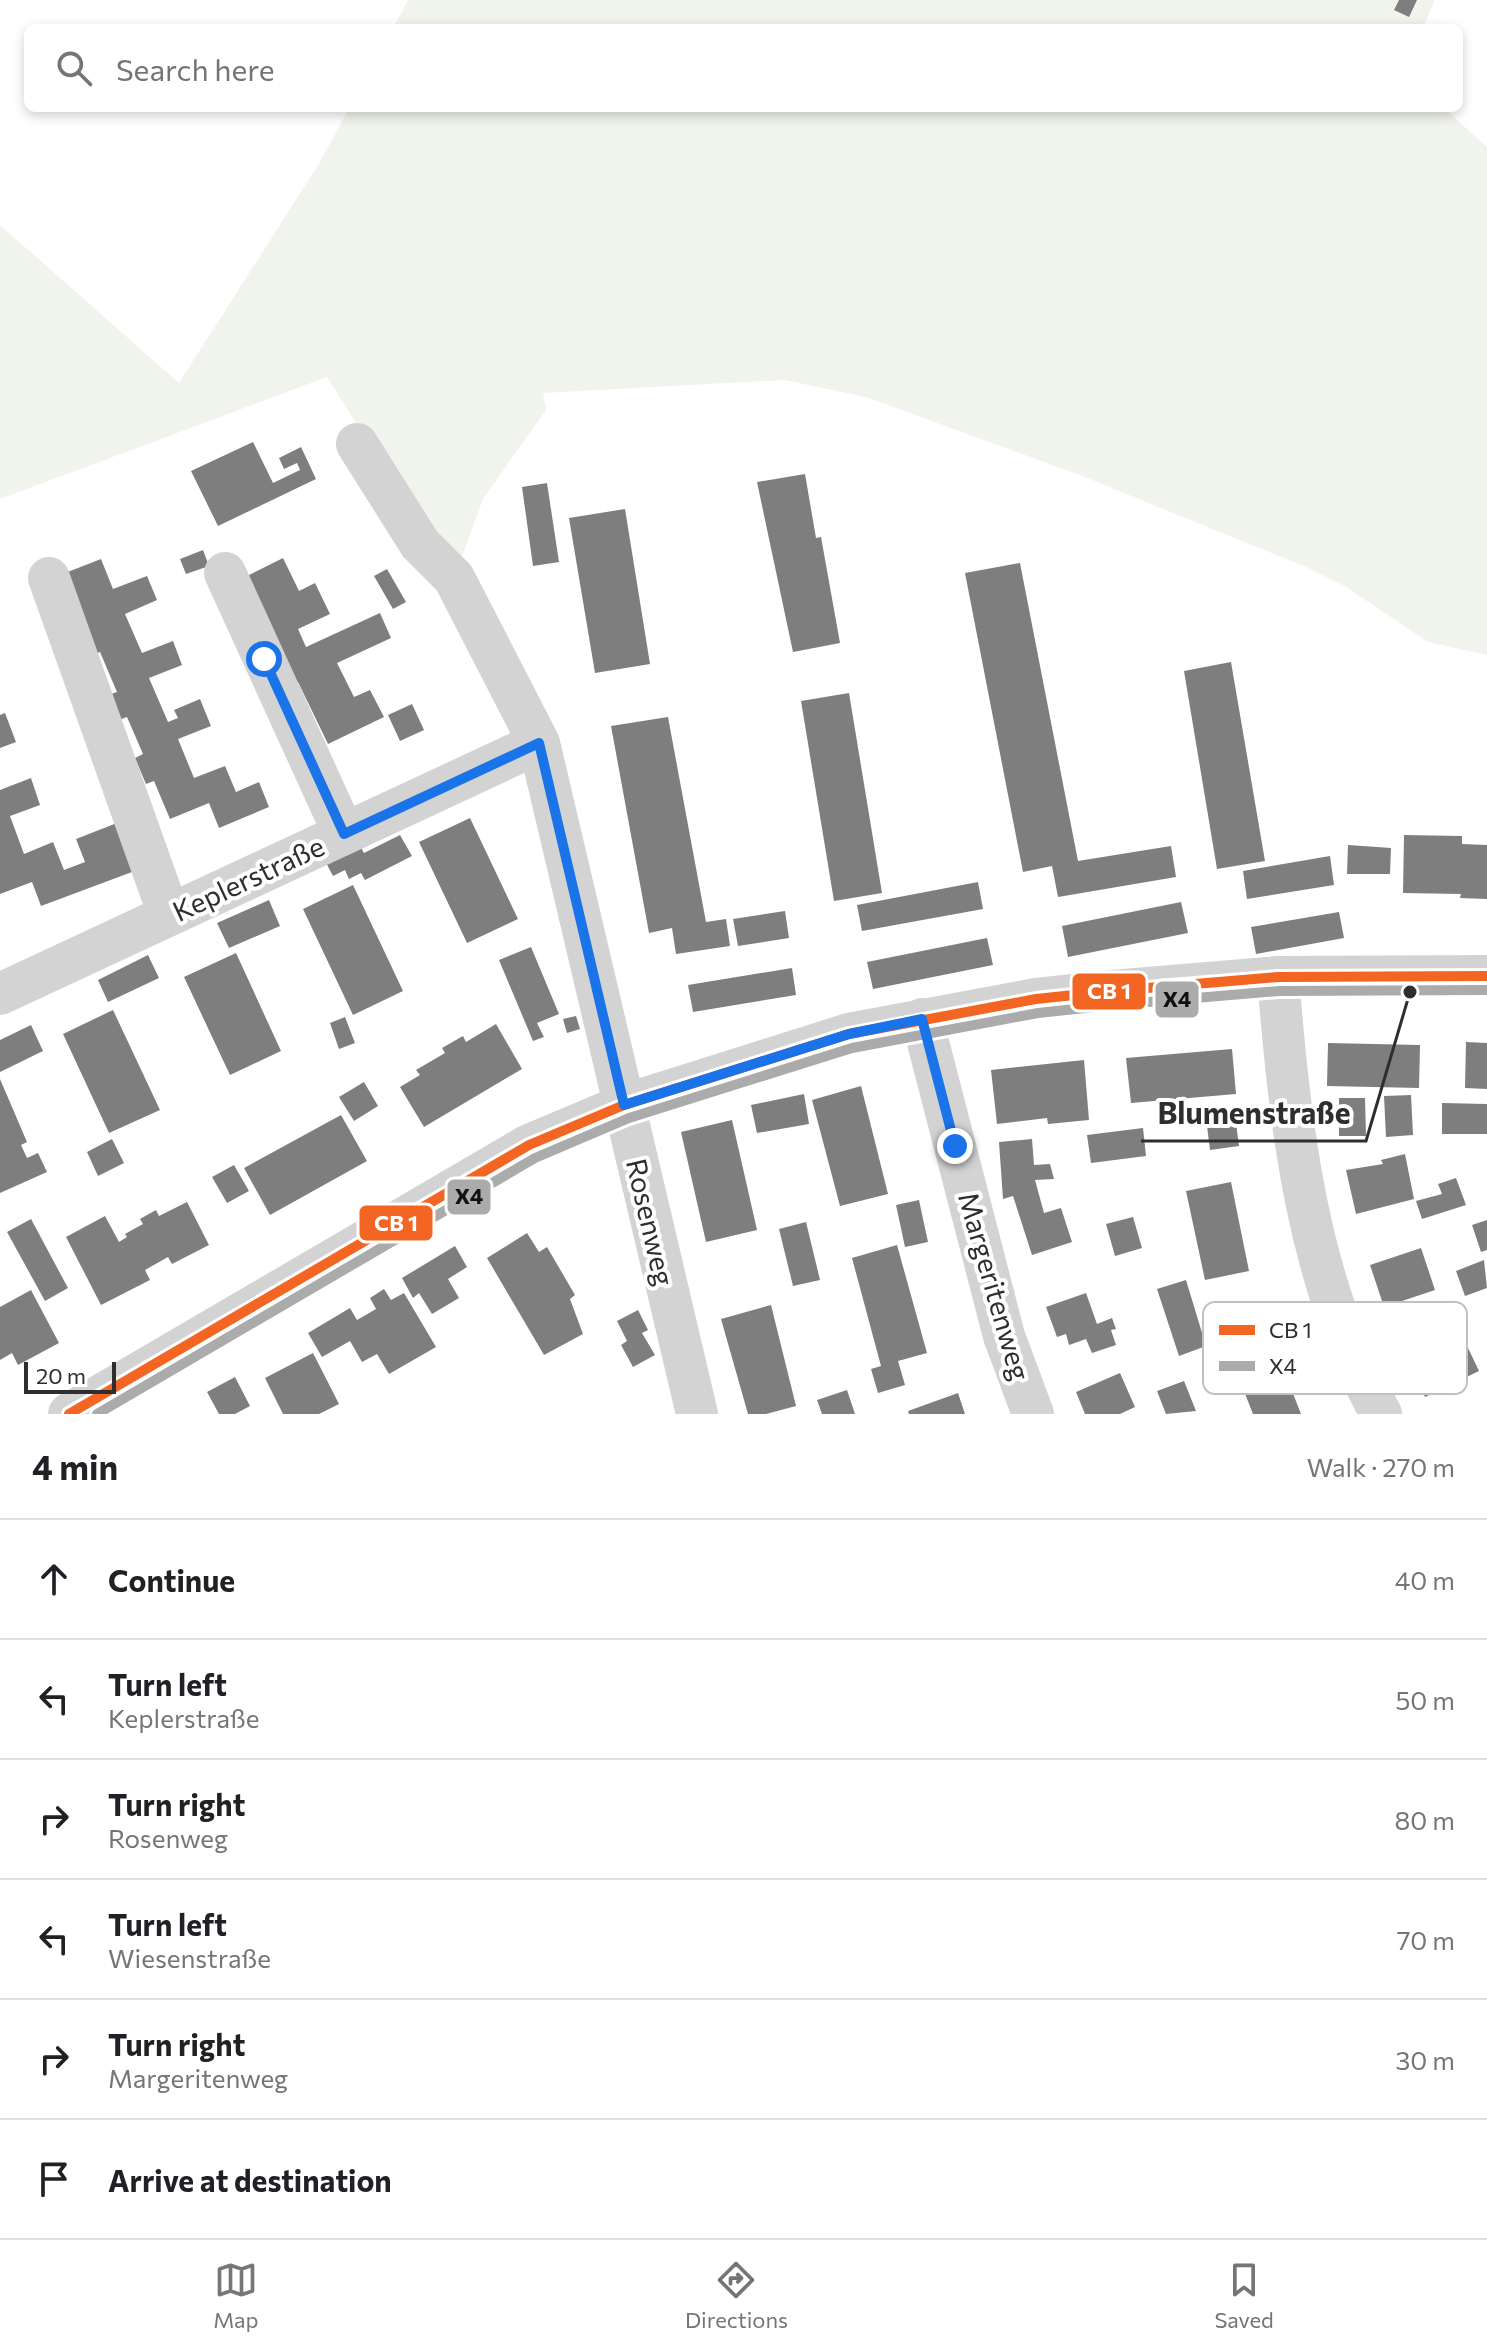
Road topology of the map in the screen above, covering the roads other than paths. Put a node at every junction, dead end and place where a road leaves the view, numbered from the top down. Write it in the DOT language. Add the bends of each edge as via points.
graph roads {
  1 [pos="357,444"];
  2 [pos="225,573"];
  3 [pos="49,578"];
  4 [pos="539,743"];
  5 [pos="344,834"];
  6 [pos="169,915"];
  7 [pos="1487,976"];
  8 [pos="1278,977"];
  9 [pos="0,994"];
  10 [pos="922,1019"];
  11 [pos="624,1105"];
  12 [pos="1334,1302"];
  13 [pos="1372,1394"];
  14 [pos="69,1414"];
  15 [pos="697,1414"];
  16 [pos="1033,1414"];
  17 [pos="1381,1414"];
  1 -- 4 [label="street, Rosenweg" via="420,544 454,578"];
  2 -- 5 [label="street"];
  3 -- 6 [label="street"];
  4 -- 5 [label="street, Keplerstraße"];
  4 -- 11 [label="street, Rosenweg"];
  5 -- 6 [label="street, Keplerstraße"];
  6 -- 9 [label="street, Keplerstraße"];
  7 -- 8 [label="street"];
  8 -- 10 [label="street" via="1036,999"];
  8 -- 12 [label="street" via="1292,1134"];
  10 -- 11 [label="street" via="849,1034"];
  10 -- 16 [label="street, Margeritenweg" via="1004,1336"];
  11 -- 14 [label="street" via="529,1145"];
  11 -- 15 [label="street, Rosenweg"];
  13 -- 17 [label="street"];
}
